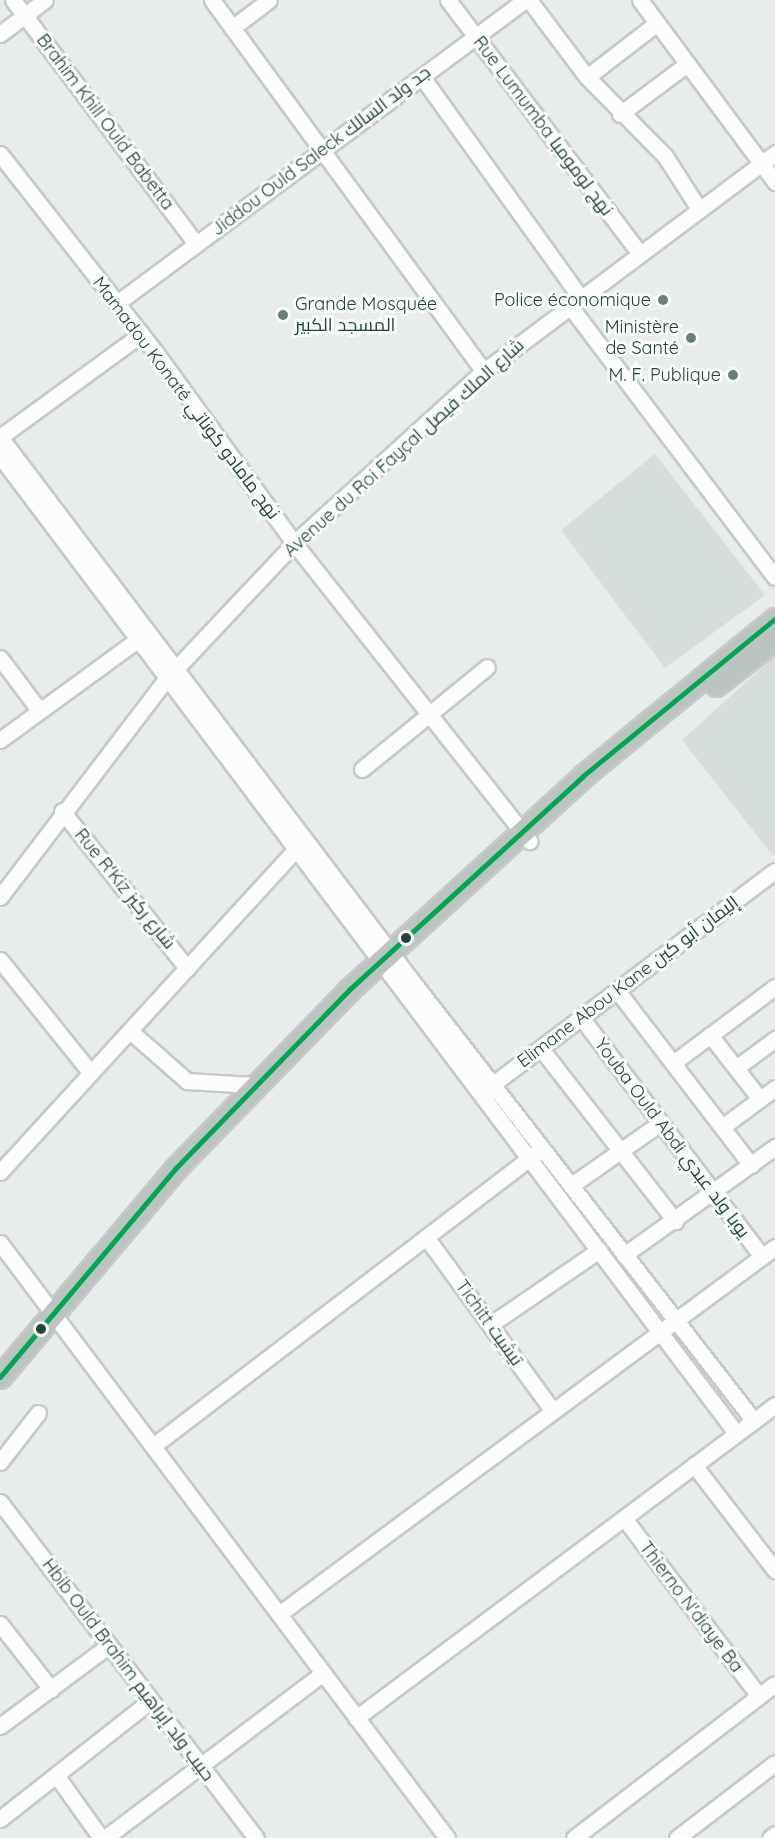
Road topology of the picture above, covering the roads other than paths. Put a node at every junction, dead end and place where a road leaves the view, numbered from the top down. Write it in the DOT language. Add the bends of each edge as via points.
graph roads {
  1 [pos="13,0"];
  2 [pos="45,0"];
  3 [pos="212,0"];
  4 [pos="269,0"];
  5 [pos="448,0"];
  6 [pos="527,0"];
  7 [pos="640,0"];
  8 [pos="25,15"];
  9 [pos="657,23"];
  10 [pos="232,28"];
  11 [pos="0,34"];
  12 [pos="476,37"];
  13 [pos="687,64"];
  14 [pos="422,77"];
  15 [pos="587,77"];
  16 [pos="620,114"];
  17 [pos="322,151"];
  18 [pos="775,153"];
  19 [pos="0,154"];
  20 [pos="761,163"];
  21 [pos="775,182"];
  22 [pos="699,209"];
  23 [pos="196,244"];
  24 [pos="639,253"];
  25 [pos="575,301"];
  26 [pos="117,303"];
  27 [pos="141,334"];
  28 [pos="484,371"];
  29 [pos="0,437"];
  30 [pos="0,456"];
  31 [pos="294,543"];
  32 [pos="775,577"];
  33 [pos="775,619"];
  34 [pos="142,636"];
  35 [pos="775,639"];
  36 [pos="0,658"];
  37 [pos="486,667"];
  38 [pos="170,674"];
  39 [pos="39,710"];
  40 [pos="427,715"];
  41 [pos="0,740"];
  42 [pos="363,769"];
  43 [pos="62,811"];
  44 [pos="525,837"];
  45 [pos="297,848"];
  46 [pos="774,876"];
  47 [pos="0,897"];
  48 [pos="0,960"];
  49 [pos="388,960"];
  50 [pos="188,968"];
  51 [pos="775,987"];
  52 [pos="619,993"];
  53 [pos="583,1020"];
  54 [pos="130,1031"];
  55 [pos="710,1035"];
  56 [pos="775,1039"];
  57 [pos="543,1050"];
  58 [pos="673,1063"];
  59 [pos="736,1068"];
  60 [pos="91,1073"];
  61 [pos="493,1084"];
  62 [pos="254,1085"];
  63 [pos="775,1088"];
  64 [pos="481,1094"];
  65 [pos="760,1099"];
  66 [pos="659,1124"];
  67 [pos="722,1127"];
  68 [pos="544,1147"];
  69 [pos="775,1148"];
  70 [pos="622,1150"];
  71 [pos="530,1157"];
  72 [pos="751,1165"];
  73 [pos="0,1172"];
  74 [pos="573,1184"];
  75 [pos="713,1192"];
  76 [pos="675,1221"];
  77 [pos="426,1237"];
  78 [pos="0,1243"];
  79 [pos="775,1247"];
  80 [pos="599,1250"];
  81 [pos="624,1255"];
  82 [pos="762,1257"];
  83 [pos="56,1316"];
  84 [pos="677,1319"];
  85 [pos="491,1324"];
  86 [pos="661,1330"];
  87 [pos="0,1377"];
  88 [pos="0,1396"];
  89 [pos="775,1405"];
  90 [pos="552,1410"];
  91 [pos="38,1413"];
  92 [pos="754,1420"];
  93 [pos="736,1433"];
  94 [pos="153,1446"];
  95 [pos="0,1462"];
  96 [pos="694,1465"];
  97 [pos="0,1502"];
  98 [pos="624,1518"];
  99 [pos="775,1570"];
  100 [pos="279,1614"];
  101 [pos="0,1624"];
  102 [pos="108,1646"];
  103 [pos="323,1673"];
  104 [pos="775,1684"];
  105 [pos="51,1689"];
  106 [pos="759,1696"];
  107 [pos="150,1701"];
  108 [pos="357,1718"];
  109 [pos="0,1726"];
  110 [pos="775,1763"];
  111 [pos="201,1765"];
  112 [pos="57,1774"];
  113 [pos="0,1819"];
  114 [pos="775,1834"];
  115 [pos="578,1837"];
  116 [pos="103,1838"];
  117 [pos="256,1838"];
  118 [pos="447,1838"];
  119 [pos="677,1838"];
  120 [pos="770,1838"];
  1 -- 8 [label="street, Brahim Khill Ould Babetta"];
  2 -- 8 [label="street"];
  3 -- 10 [label="street"];
  4 -- 10 [label="street"];
  5 -- 12 [label="street, Rue Lumumba نهج لومومبا"];
  6 -- 12 [label="street, Jiddou Ould Saleck جد ولد السالك"];
  6 -- 15 [label="street"];
  7 -- 9 [label="street"];
  8 -- 11 [label="street"];
  8 -- 23 [label="street, Brahim Khill Ould Babetta"];
  9 -- 13 [label="street"];
  9 -- 15 [label="street"];
  10 -- 17 [label="street"];
  12 -- 14 [label="street, Jiddou Ould Saleck جد ولد السالك"];
  12 -- 24 [label="street, Rue Lumumba نهج لومومبا"];
  13 -- 16 [label="street"];
  13 -- 20 [label="street"];
  14 -- 17 [label="street, Jiddou Ould Saleck جد ولد السالك"];
  14 -- 25 [label="street"];
  15 -- 16 [label="street"];
  16 -- 22 [label="street" via="665,156"];
  17 -- 23 [label="street, Jiddou Ould Saleck جد ولد السالك"];
  17 -- 28 [label="street"];
  18 -- 20 [label="street, Avenue du Roi Fayçal شارع الملك فيصل"];
  19 -- 26 [label="street, Mamadou Konaté نهج مامادو كوناتي"];
  20 -- 21 [label="street"];
  20 -- 22 [label="street, Avenue du Roi Fayçal شارع الملك فيصل"];
  22 -- 24 [label="street, Avenue du Roi Fayçal شارع الملك فيصل"];
  23 -- 26 [label="street, Jiddou Ould Saleck جد ولد السالك"];
  24 -- 25 [label="street, Avenue du Roi Fayçal شارع الملك فيصل"];
  25 -- 28 [label="street, Avenue du Roi Fayçal شارع الملك فيصل"];
  25 -- 32 [label="street"];
  26 -- 27 [label="street, Mamadou Konaté نهج مامادو كوناتي"];
  27 -- 29 [label="street"];
  27 -- 31 [label="street, Mamadou Konaté نهج مامادو كوناتي"];
  28 -- 31 [label="street, Avenue du Roi Fayçal شارع الملك فيصل"];
  29 -- 34 [label="street"];
  30 -- 34 [label="street"];
  31 -- 38 [label="street, Avenue du Roi Fayçal شارع الملك فيصل"];
  31 -- 40 [label="street, Mamadou Konaté نهج مامادو كوناتي"];
  33 -- 44 [label="highway"];
  34 -- 38 [label="street"];
  34 -- 39 [label="street"];
  35 -- 44 [label="highway"];
  36 -- 39 [label="street"];
  37 -- 40 [label="street"];
  38 -- 43 [label="street, Avenue du Roi Fayçal شارع الملك فيصل"];
  38 -- 45 [label="street"];
  38 -- 49 [label="street"];
  39 -- 41 [label="street"];
  40 -- 42 [label="street"];
  40 -- 44 [label="street, Mamadou Konaté نهج مامادو كوناتي"];
  43 -- 47 [label="street, Avenue du Roi Fayçal شارع الملك فيصل"];
  43 -- 50 [label="street, Rue R'Kiz شارع ركيز"];
  44 -- 49 [label="highway"];
  45 -- 49 [label="street"];
  45 -- 50 [label="street"];
  46 -- 52 [label="street, Elimane Abou Kane إليمان أبو كين" via="681,938"];
  48 -- 60 [label="street"];
  49 -- 61 [label="street"];
  49 -- 62 [label="highway"];
  49 -- 64 [label="street"];
  49 -- 83 [label="highway" via="182,1176"];
  50 -- 54 [label="street"];
  51 -- 55 [label="street"];
  52 -- 53 [label="street, Elimane Abou Kane إليمان أبو كين"];
  52 -- 58 [label="street"];
  53 -- 57 [label="street, Elimane Abou Kane إليمان أبو كين"];
  53 -- 66 [label="street, Youba Ould Abdi يوبا ولد عبدي"];
  54 -- 60 [label="street"];
  54 -- 62 [label="street" via="187,1082"];
  55 -- 58 [label="street"];
  55 -- 59 [label="street"];
  56 -- 59 [label="street"];
  57 -- 61 [label="street, Elimane Abou Kane إليمان أبو كين"];
  57 -- 70 [label="street"];
  58 -- 67 [label="street"];
  59 -- 65 [label="street"];
  60 -- 73 [label="street"];
  61 -- 64 [label="street, Elimane Abou Kane إليمان أبو كين"];
  61 -- 68 [label="street"];
  62 -- 83 [label="highway"];
  63 -- 65 [label="street"];
  64 -- 71 [label="street"];
  65 -- 67 [label="street"];
  66 -- 70 [label="street"];
  66 -- 75 [label="street, Youba Ould Abdi يوبا ولد عبدي"];
  67 -- 72 [label="street"];
  68 -- 71 [label="street"];
  68 -- 74 [label="street"];
  69 -- 72 [label="street"];
  70 -- 74 [label="street"];
  70 -- 76 [label="street"];
  71 -- 77 [label="street"];
  71 -- 80 [label="street"];
  72 -- 75 [label="street"];
  74 -- 81 [label="street"];
  75 -- 76 [label="street"];
  75 -- 82 [label="street, Youba Ould Abdi يوبا ولد عبدي"];
  76 -- 81 [label="street"];
  77 -- 85 [label="street, Tichitt تيشيت"];
  77 -- 94 [label="street"];
  78 -- 83 [label="street"];
  79 -- 82 [label="street"];
  80 -- 85 [label="street"];
  80 -- 86 [label="street"];
  81 -- 84 [label="street"];
  82 -- 84 [label="street"];
  83 -- 87 [label="highway"];
  83 -- 88 [label="highway"];
  83 -- 94 [label="street"];
  84 -- 86 [label="street"];
  84 -- 92 [label="street"];
  85 -- 90 [label="street, Tichitt تيشيت"];
  86 -- 90 [label="street"];
  86 -- 93 [label="street"];
  89 -- 92 [label="street"];
  90 -- 100 [label="street"];
  91 -- 95 [label="street"];
  92 -- 93 [label="street"];
  93 -- 96 [label="street"];
  94 -- 100 [label="street"];
  96 -- 98 [label="street"];
  96 -- 99 [label="street"];
  97 -- 102 [label="street, Hbib Ould Brahim حبيب ولد إبراهيم"];
  98 -- 106 [label="street, Thierno N'diaye Ba"];
  98 -- 108 [label="street"];
  100 -- 103 [label="street"];
  101 -- 105 [label="street"];
  102 -- 105 [label="street"];
  102 -- 107 [label="street, Hbib Ould Brahim حبيب ولد إبراهيم"];
  103 -- 108 [label="street"];
  103 -- 111 [label="street"];
  104 -- 106 [label="street"];
  105 -- 109 [label="street"];
  106 -- 115 [label="street"];
  107 -- 111 [label="street, Hbib Ould Brahim حبيب ولد إبراهيم"];
  107 -- 112 [label="street"];
  108 -- 118 [label="street"];
  110 -- 119 [label="street"];
  111 -- 116 [label="street"];
  111 -- 117 [label="street, Hbib Ould Brahim حبيب ولد إبراهيم"];
  112 -- 113 [label="street"];
  112 -- 116 [label="street"];
  114 -- 120 [label="street"];
}
